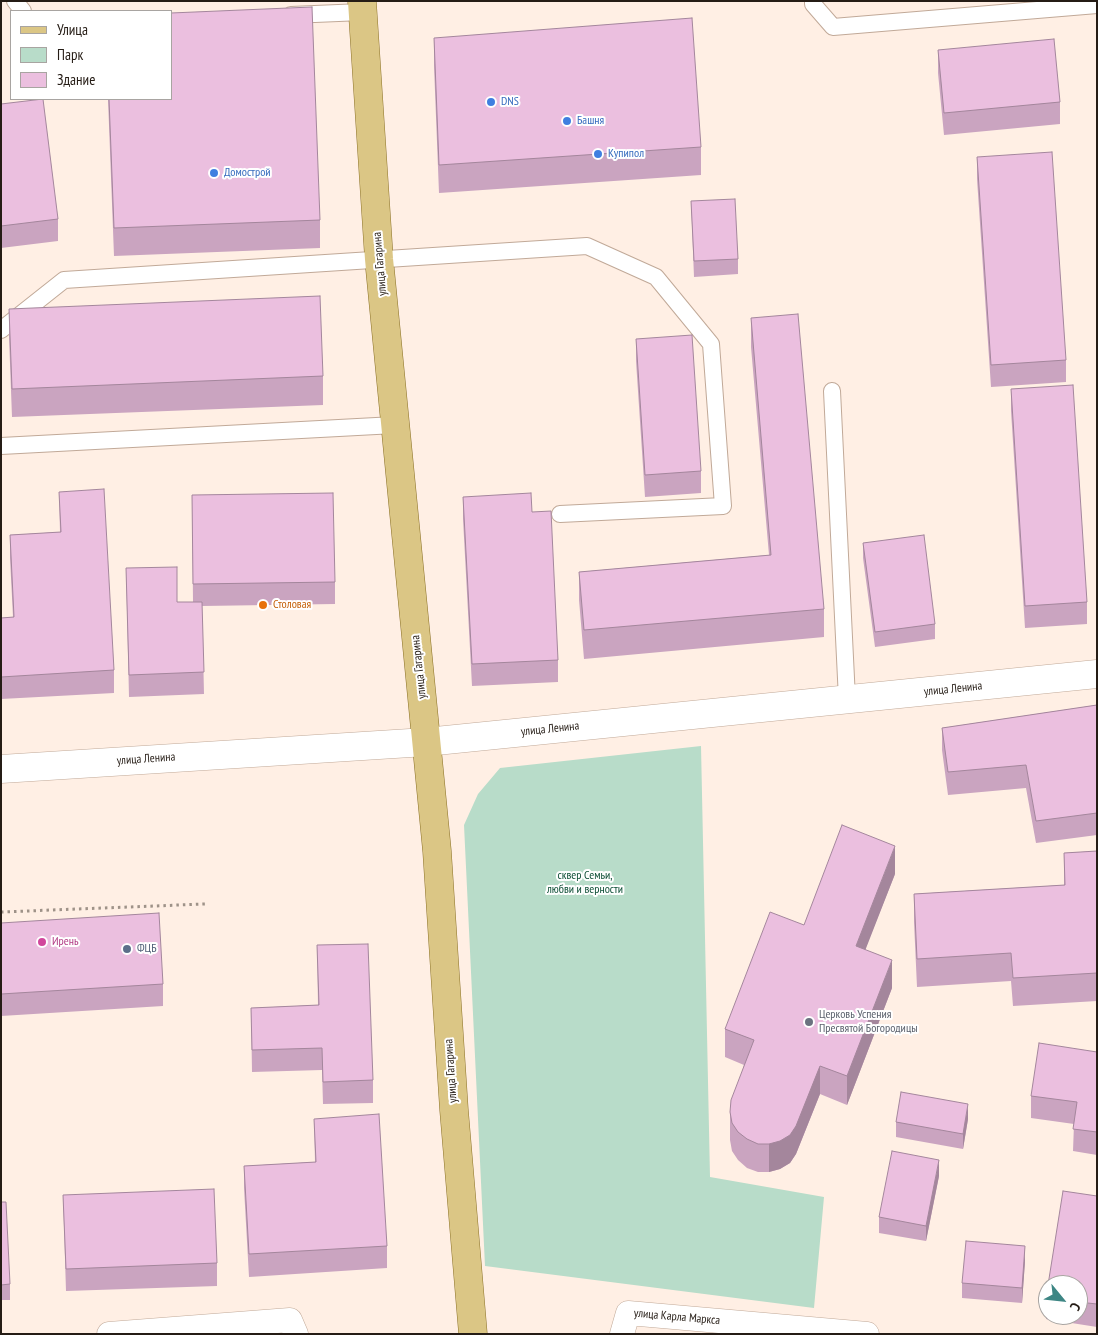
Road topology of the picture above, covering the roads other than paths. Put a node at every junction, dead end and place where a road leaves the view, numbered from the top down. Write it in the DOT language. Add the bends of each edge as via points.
graph roads {
  1 [pos="813,1"];
  2 [pos="362,6"];
  3 [pos="1097,6"];
  4 [pos="277,16"];
  5 [pos="379,259"];
  6 [pos="1,330"];
  7 [pos="832,391"];
  8 [pos="396,425"];
  9 [pos="1,446"];
  10 [pos="560,514"];
  11 [pos="1097,674"];
  12 [pos="847,699"];
  13 [pos="426,742"];
  14 [pos="1,768"];
  15 [pos="472,1325"];
  16 [pos="109,1334"];
  17 [pos="296,1334"];
  18 [pos="622,1334"];
  19 [pos="867,1334"];
  1 -- 3 [label="lane" via="833,28"];
  2 -- 4 [label="lane"];
  2 -- 5 [label="main road, улица Гагарина"];
  5 -- 6 [label="lane" via="64,280"];
  5 -- 8 [label="main road, улица Гагарина"];
  5 -- 10 [label="lane" via="587,246 656,277 711,344 723,506"];
  7 -- 12 [label="lane"];
  8 -- 9 [label="lane"];
  8 -- 13 [label="main road, улица Гагарина"];
  11 -- 12 [label="street, улица Ленина"];
  12 -- 13 [label="street, улица Ленина"];
  13 -- 14 [label="street, улица Ленина"];
  13 -- 15 [label="main road, улица Гагарина"];
  16 -- 17 [label="street" via="290,1320"];
  18 -- 19 [label="street, улица Карла Маркса" via="628,1313"];
}
